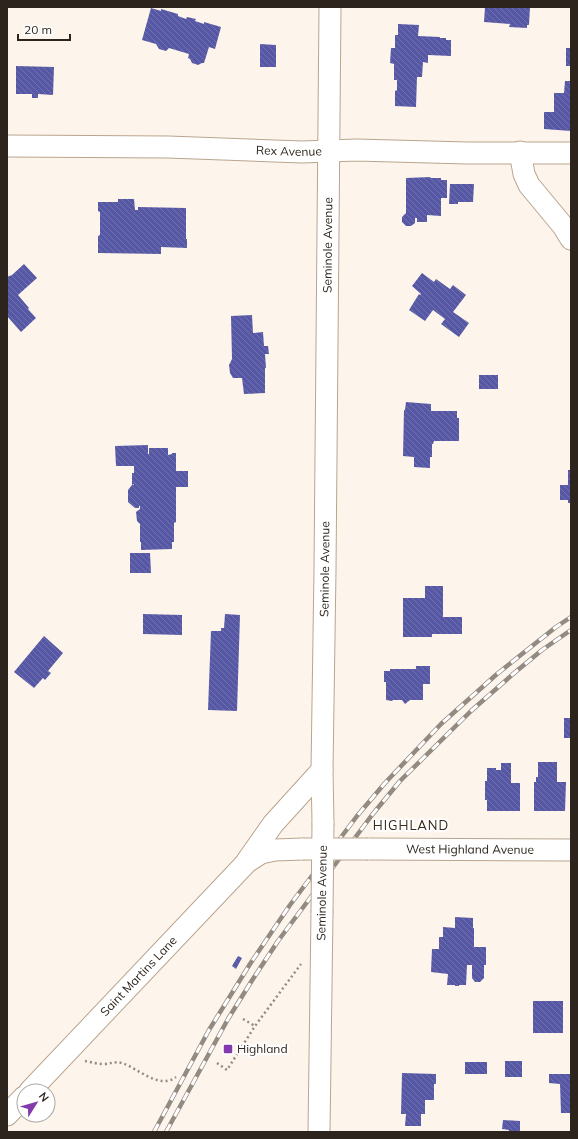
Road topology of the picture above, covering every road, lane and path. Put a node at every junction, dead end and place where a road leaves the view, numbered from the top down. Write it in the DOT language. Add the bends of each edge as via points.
graph roads {
  1 [pos="330,7"];
  2 [pos="7,146"];
  3 [pos="328,152"];
  4 [pos="520,152"];
  5 [pos="571,153"];
  6 [pos="571,239"];
  7 [pos="322,770"];
  8 [pos="312,848"];
  9 [pos="368,849"];
  10 [pos="571,850"];
  11 [pos="247,862"];
  12 [pos="301,964"];
  13 [pos="243,1019"];
  14 [pos="255,1026"];
  15 [pos="85,1061"];
  16 [pos="217,1063"];
  17 [pos="176,1077"];
  18 [pos="38,1083"];
  19 [pos="16,1105"];
  20 [pos="7,1115"];
  21 [pos="319,1132"];
  1 -- 3 [label="street, Seminole Avenue"];
  2 -- 3 [label="street, Rex Avenue" via="168,147"];
  3 -- 4 [label="street, Rex Avenue"];
  3 -- 7 [label="street, Seminole Avenue"];
  4 -- 5 [label="street, Rex Avenue"];
  4 -- 6 [label="street" via="529,185"];
  7 -- 8 [label="street, Seminole Avenue, bridge" via="323,823"];
  7 -- 11 [label="street, Saint Martins Lane" via="273,824"];
  8 -- 9 [label="street, Saint Martins Lane, bridge"];
  8 -- 11 [label="street, Saint Martins Lane" via="261,853"];
  8 -- 21 [label="street, Seminole Avenue, bridge" via="322,913"];
  9 -- 10 [label="street, West Highland Avenue"];
  11 -- 18 [label="street, Saint Martins Lane"];
  12 -- 14 [label="path"];
  13 -- 14 [label="path"];
  14 -- 16 [label="path" via="227,1070"];
  15 -- 17 [label="path" via="102,1064 122,1063 159,1080 172,1080"];
  19 -- 20 [label="street"];
}
